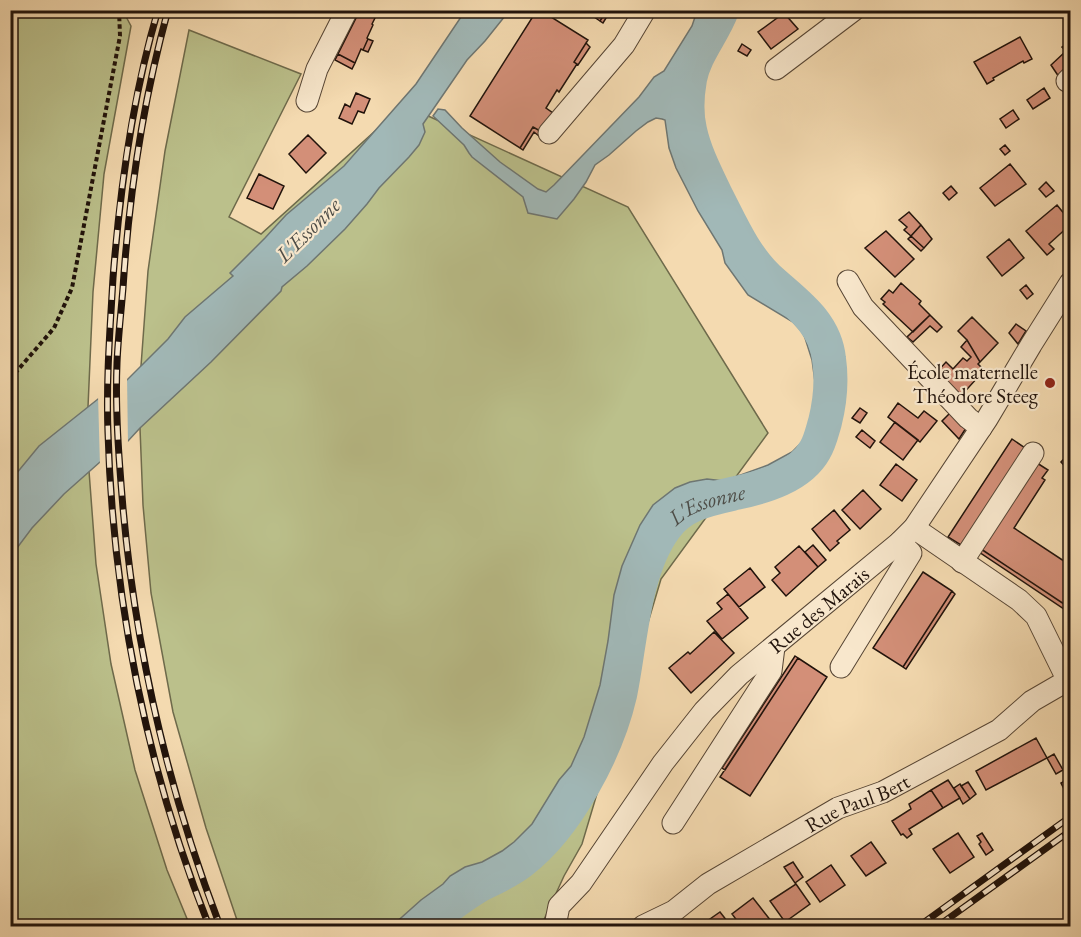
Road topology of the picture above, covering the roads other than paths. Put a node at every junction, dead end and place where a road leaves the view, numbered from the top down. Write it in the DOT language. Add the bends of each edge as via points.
graph roads {
  1 [pos="347,10"];
  2 [pos="645,10"];
  3 [pos="854,10"];
  4 [pos="776,69"];
  5 [pos="307,101"];
  6 [pos="549,133"];
  7 [pos="848,281"];
  8 [pos="1071,283"];
  9 [pos="984,423"];
  10 [pos="1034,453"];
  11 [pos="907,535"];
  12 [pos="962,562"];
  13 [pos="774,647"];
  14 [pos="841,667"];
  15 [pos="1069,680"];
  16 [pos="673,824"];
  17 [pos="555,927"];
  18 [pos="643,927"];
  1 -- 5 [label="street" via="317,69"];
  2 -- 6 [label="street" via="624,45"];
  3 -- 4 [label="street"];
  7 -- 9 [label="street" via="863,307 968,418"];
  8 -- 9 [label="street, Rue des Marais"];
  9 -- 11 [label="street, Rue des Marais"];
  10 -- 12 [label="street"];
  11 -- 12 [label="street"];
  11 -- 13 [label="street, Rue des Marais"];
  11 -- 14 [label="street" via="911,553"];
  12 -- 15 [label="street" via="1036,616"];
  13 -- 16 [label="street" via="771,671"];
  13 -- 17 [label="street, Rue des Marais" via="704,711 663,763 581,883 559,906"];
  15 -- 18 [label="street, Rue Paul Bert" via="1032,701 999,730 884,792 838,808"];
}
